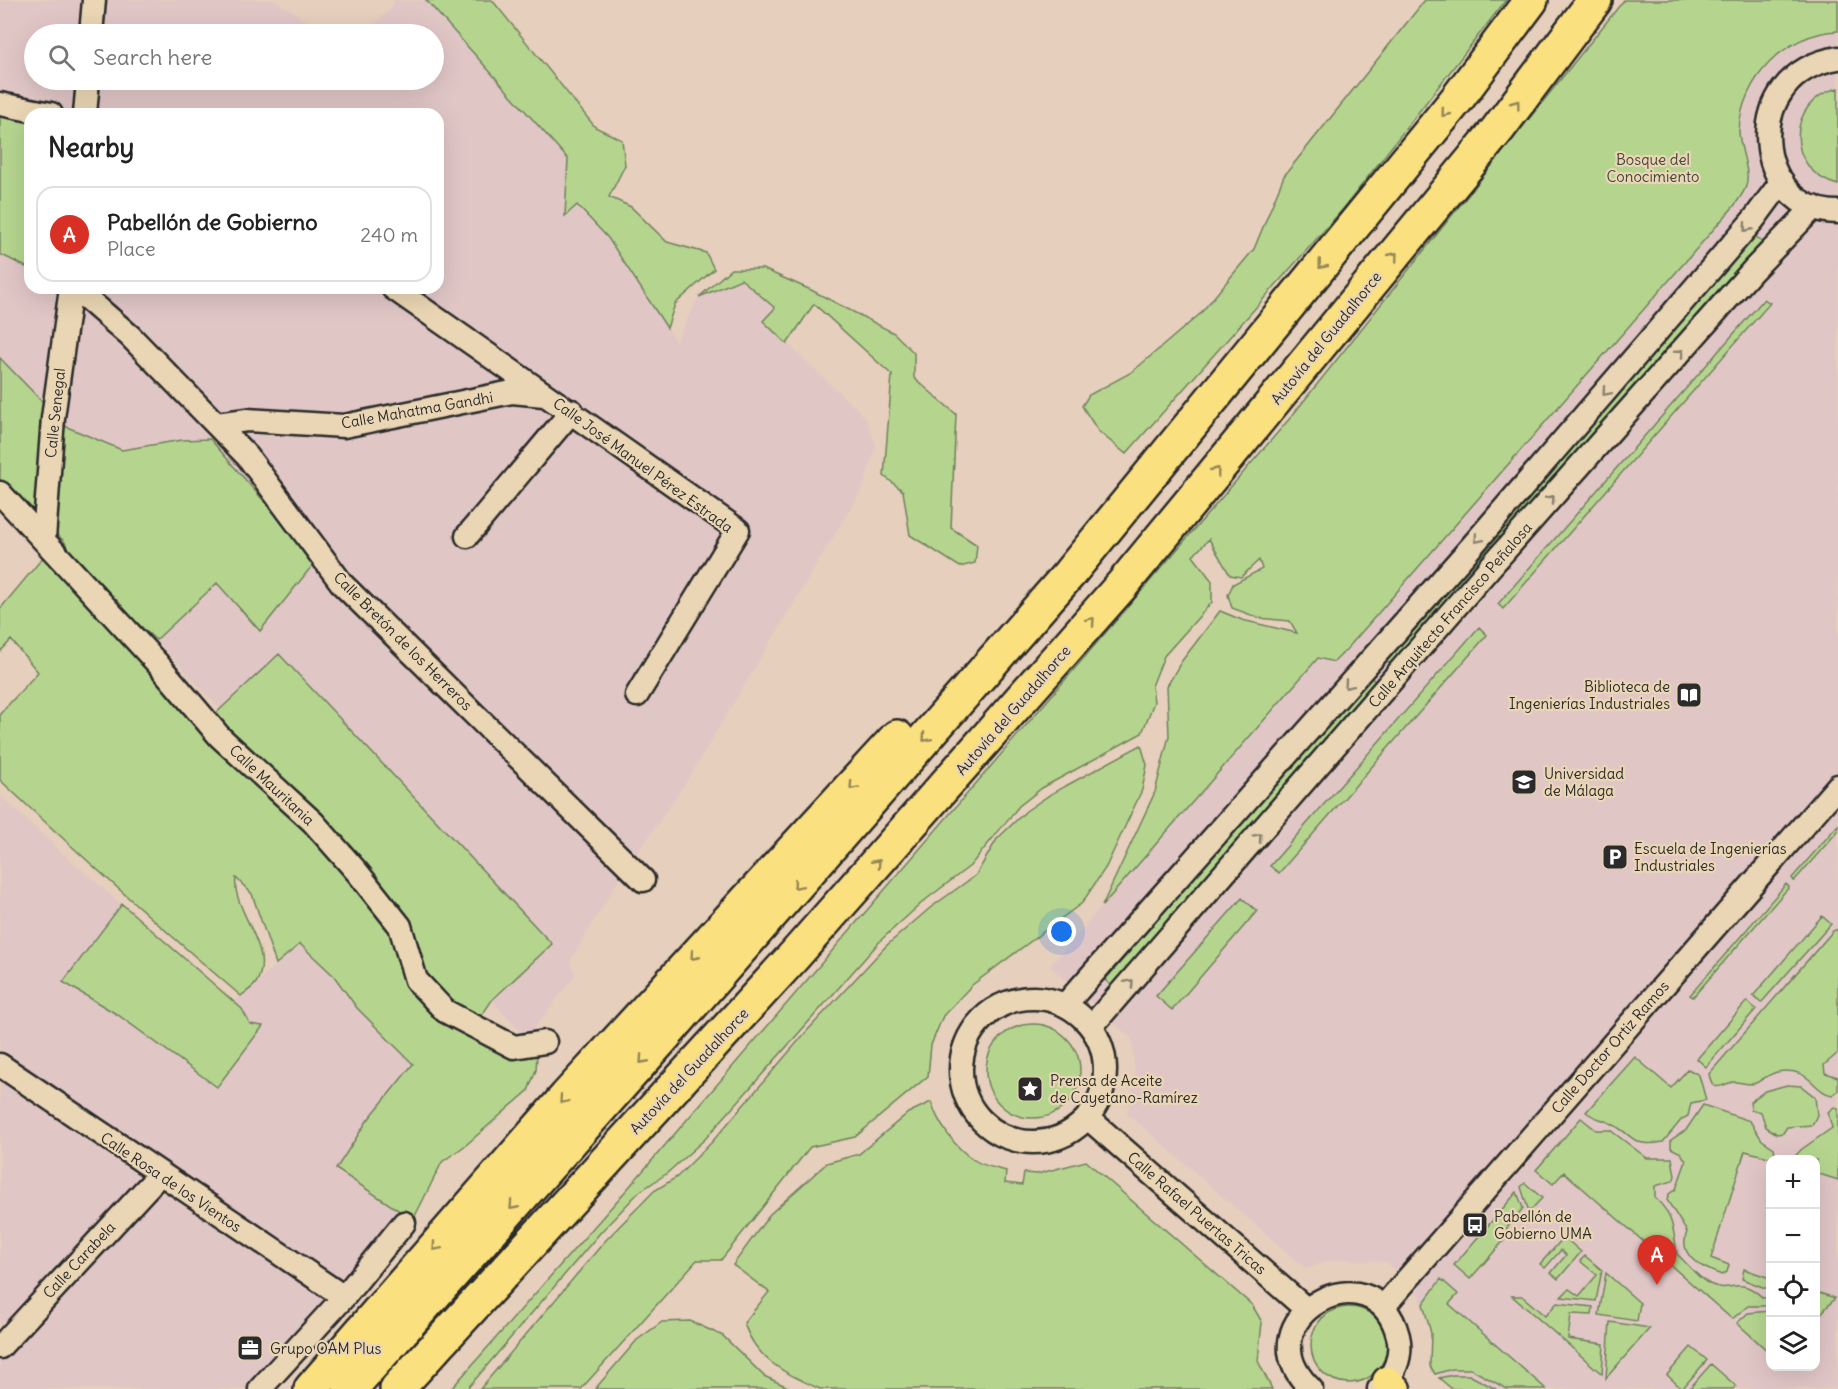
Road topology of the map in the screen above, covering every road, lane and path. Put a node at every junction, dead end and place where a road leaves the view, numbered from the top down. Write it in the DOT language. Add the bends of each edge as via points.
graph roads {
  1 [pos="94,0"];
  2 [pos="1532,0"];
  3 [pos="1595,0"];
  4 [pos="92,24"];
  5 [pos="1838,58"];
  6 [pos="87,90"];
  7 [pos="0,104"];
  8 [pos="86,108"];
  9 [pos="24,109"];
  10 [pos="1782,181"];
  11 [pos="1814,207"];
  12 [pos="1838,213"];
  13 [pos="72,294"];
  14 [pos="80,294"];
  15 [pos="402,294"];
  16 [pos="546,395"];
  17 [pos="1208,405"];
  18 [pos="572,411"];
  19 [pos="216,424"];
  20 [pos="0,493"];
  21 [pos="467,536"];
  22 [pos="44,539"];
  23 [pos="637,695"];
  24 [pos="1838,786"];
  25 [pos="643,880"];
  26 [pos="768,985"];
  27 [pos="1065,1005"];
  28 [pos="1091,1027"];
  29 [pos="545,1042"];
  30 [pos="0,1065"];
  31 [pos="1088,1118"];
  32 [pos="159,1174"];
  33 [pos="404,1223"];
  34 [pos="344,1297"];
  35 [pos="1383,1307"];
  36 [pos="1306,1309"];
  37 [pos="0,1347"];
  38 [pos="1387,1386"];
  39 [pos="260,1389"];
  40 [pos="311,1389"];
  41 [pos="350,1389"];
  42 [pos="396,1389"];
  43 [pos="422,1389"];
  44 [pos="1311,1389"];
  1 -- 4 [label="street"];
  2 -- 17 [label="highway, one-way" via="1457,99"];
  26 -- 3 [label="highway, Autovía del Guadalhorce, one-way" via="1122,585 1498,129"];
  5 -- 10 [label="street" via="1796,75 1780,92 1770,114 1769,147"];
  6 -- 8 [label="street"];
  7 -- 9 [label="street"];
  10 -- 11 [label="street"];
  10 -- 27 [label="street, Calle Arquitecto Francisco Peñalosa, one-way" via="1754,219 1472,546"];
  11 -- 12 [label="street"];
  28 -- 11 [label="street, Calle Arquitecto Francisco Peñalosa, one-way" via="1491,566 1753,270"];
  13 -- 22 [label="street, Calle Senegal" via="53,418"];
  14 -- 19 [label="street, Calle Bretón de los Herreros" via="130,336"];
  15 -- 16 [label="street, Calle José Manuel Pérez Estrada"];
  16 -- 18 [label="street, Calle José Manuel Pérez Estrada"];
  16 -- 19 [label="street, Calle Mahatma Gandhi" via="512,392 344,426 247,420"];
  17 -- 40 [label="highway, one-way" via="734,912"];
  17 -- 41 [label="highway, one-way" via="1062,584"];
  18 -- 21 [label="street"];
  18 -- 23 [label="street, Calle José Manuel Pérez Estrada" via="738,530"];
  19 -- 25 [label="street, Calle Bretón de los Herreros" via="248,457 344,585"];
  20 -- 22 [label="street, Calle Mauritania"];
  22 -- 29 [label="street, Calle Mauritania" via="220,737 313,822 358,873 399,926 416,980 445,1011 514,1047"];
  24 -- 35 [label="street, Calle Doctor Ortiz Ramos"];
  26 -- 42 [label="highway, Autovía del Guadalhorce"];
  26 -- 43 [label="highway"];
  27 -- 28 [label="street"];
  27 -- 31 [label="street" via="1042,999 1018,999 989,1014 965,1046 960,1070 964,1094 988,1126 1016,1141 1040,1143 1064,1136"];
  28 -- 31 [label="street" via="1101,1045 1105,1065 1104,1086"];
  30 -- 32 [label="street, Calle Rosa de los Vientos"];
  31 -- 36 [label="street, Calle Rafael Puertas Tricas"];
  32 -- 34 [label="street, Calle Rosa de los Vientos"];
  32 -- 37 [label="street, Calle Carabela"];
  33 -- 34 [label="street"];
  34 -- 39 [label="street"];
  35 -- 36 [label="street" via="1369,1297 1352,1293 1318,1299"];
  35 -- 38 [label="street" via="1395,1324 1400,1343 1397,1364"];
  36 -- 44 [label="street" via="1295,1325 1291,1350 1298,1375"];
}
